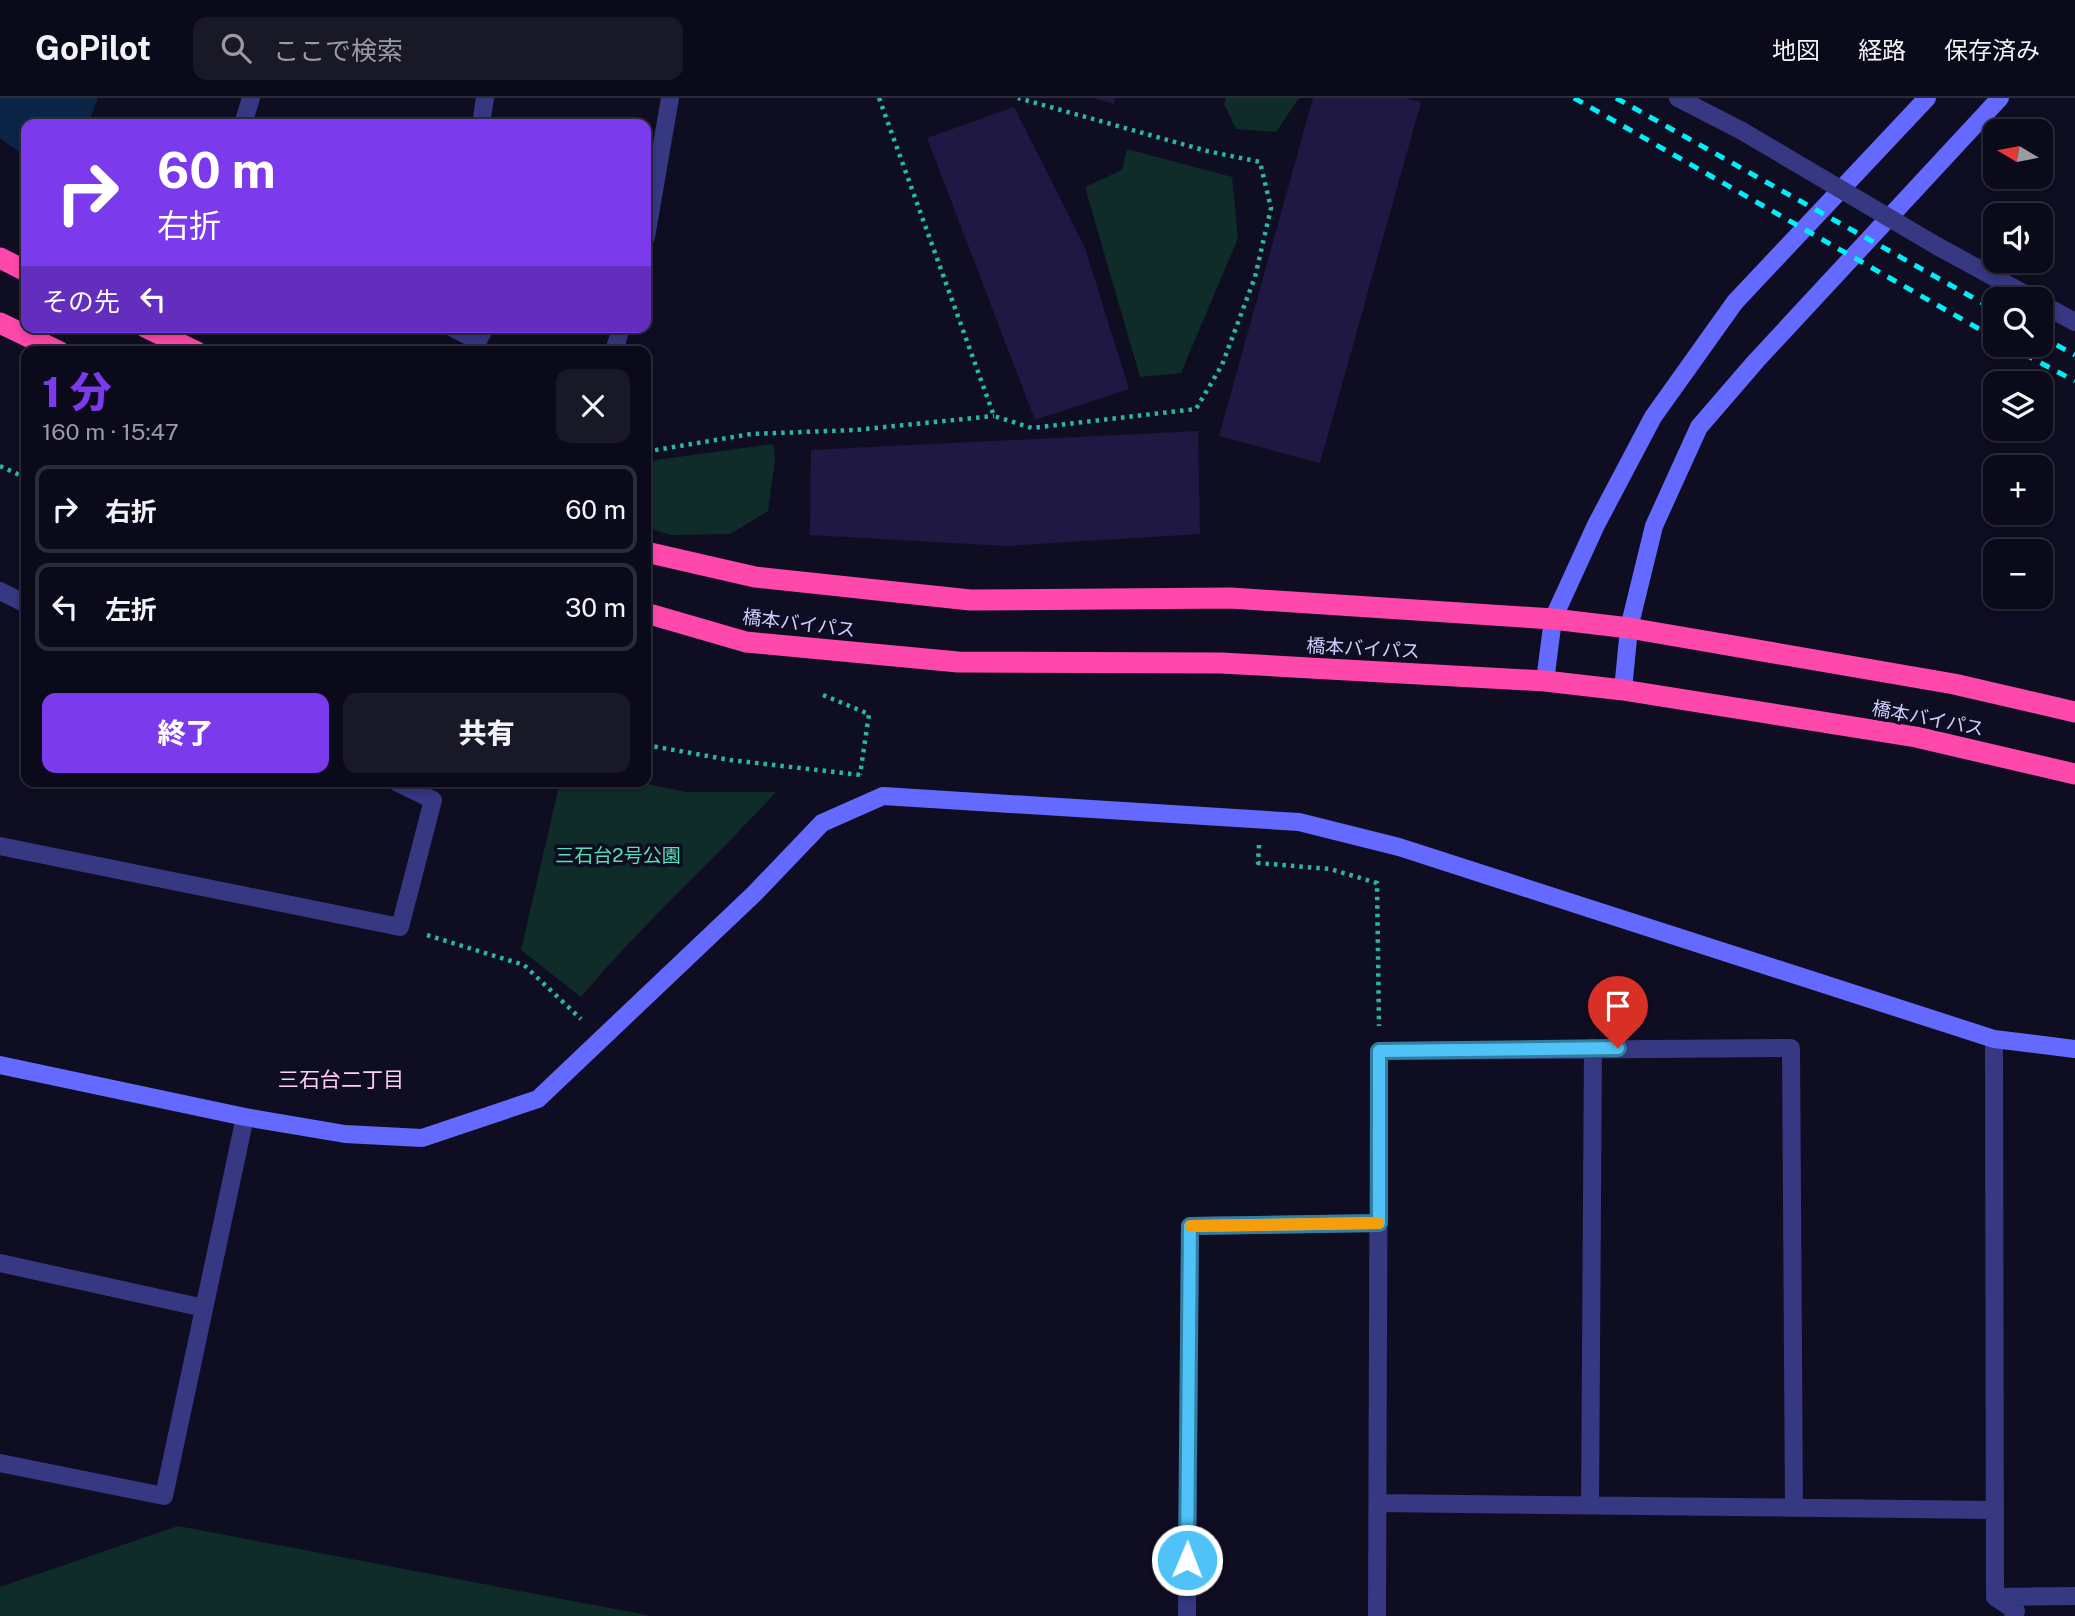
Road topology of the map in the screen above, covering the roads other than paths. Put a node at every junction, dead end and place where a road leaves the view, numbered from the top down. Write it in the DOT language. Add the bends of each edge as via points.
graph roads {
  1 [pos="251,98"];
  2 [pos="485,98"];
  3 [pos="670,98"];
  4 [pos="1678,98"];
  5 [pos="1927,98"];
  6 [pos="2000,98"];
  7 [pos="245,119"];
  8 [pos="482,119"];
  9 [pos="651,208"];
  10 [pos="0,258"];
  11 [pos="21,268"];
  12 [pos="2012,287"];
  13 [pos="2053,310"];
  14 [pos="2075,322"];
  15 [pos="0,323"];
  16 [pos="157,333"];
  17 [pos="463,333"];
  18 [pos="482,333"];
  19 [pos="48,346"];
  20 [pos="185,346"];
  21 [pos="651,553"];
  22 [pos="0,591"];
  23 [pos="21,602"];
  24 [pos="651,614"];
  25 [pos="1553,619"];
  26 [pos="1629,628"];
  27 [pos="1545,681"];
  28 [pos="1623,690"];
  29 [pos="2075,712"];
  30 [pos="2075,774"];
  31 [pos="406,787"];
  32 [pos="0,846"];
  33 [pos="1994,1039"];
  34 [pos="1593,1048"];
  35 [pos="2075,1049"];
  36 [pos="0,1065"];
  37 [pos="245,1117"];
  38 [pos="1379,1223"];
  39 [pos="0,1264"];
  40 [pos="204,1308"];
  41 [pos="0,1463"];
  42 [pos="1378,1503"];
  43 [pos="1590,1505"];
  44 [pos="1794,1508"];
  45 [pos="1996,1510"];
  46 [pos="2075,1596"];
  47 [pos="1995,1597"];
  48 [pos="1187,1616"];
  49 [pos="1377,1616"];
  50 [pos="2013,1616"];
  1 -- 7 [label="street"];
  2 -- 8 [label="street"];
  3 -- 9 [label="street"];
  4 -- 12 [label="street, bridge"];
  5 -- 25 [label="street" via="1735,302 1653,417"];
  6 -- 26 [label="street" via="1699,427 1654,526"];
  10 -- 11 [label="highway"];
  13 -- 14 [label="street"];
  15 -- 19 [label="highway"];
  16 -- 20 [label="highway"];
  17 -- 18 [label="street" via="478,341"];
  21 -- 25 [label="highway, 橋本バイパス" via="755,577 970,600 1231,598"];
  22 -- 23 [label="street"];
  24 -- 27 [label="highway, 橋本バイパス" via="746,642 958,662 1221,663"];
  25 -- 26 [label="highway, 橋本バイパス"];
  25 -- 27 [label="street"];
  26 -- 28 [label="street"];
  26 -- 29 [label="highway, 橋本バイパス" via="1954,684"];
  27 -- 28 [label="highway, 橋本バイパス"];
  28 -- 30 [label="highway, 橋本バイパス" via="1916,737"];
  31 -- 32 [label="street" via="433,800 400,927"];
  33 -- 35 [label="street"];
  33 -- 37 [label="street" via="1399,847 1299,822 883,796 822,823 754,894 538,1099 422,1138 345,1134"];
  33 -- 45 [label="street"];
  34 -- 38 [label="street" via="1379,1051"];
  34 -- 43 [label="street"];
  34 -- 44 [label="street" via="1791,1048"];
  36 -- 37 [label="street"];
  37 -- 40 [label="street"];
  38 -- 42 [label="street"];
  38 -- 48 [label="street" via="1190,1226"];
  39 -- 40 [label="street"];
  40 -- 41 [label="street" via="164,1496"];
  42 -- 43 [label="street"];
  42 -- 49 [label="street"];
  43 -- 44 [label="street"];
  44 -- 45 [label="street"];
  45 -- 47 [label="street"];
  46 -- 47 [label="street"];
  47 -- 50 [label="street" via="2015,1611"];
}
